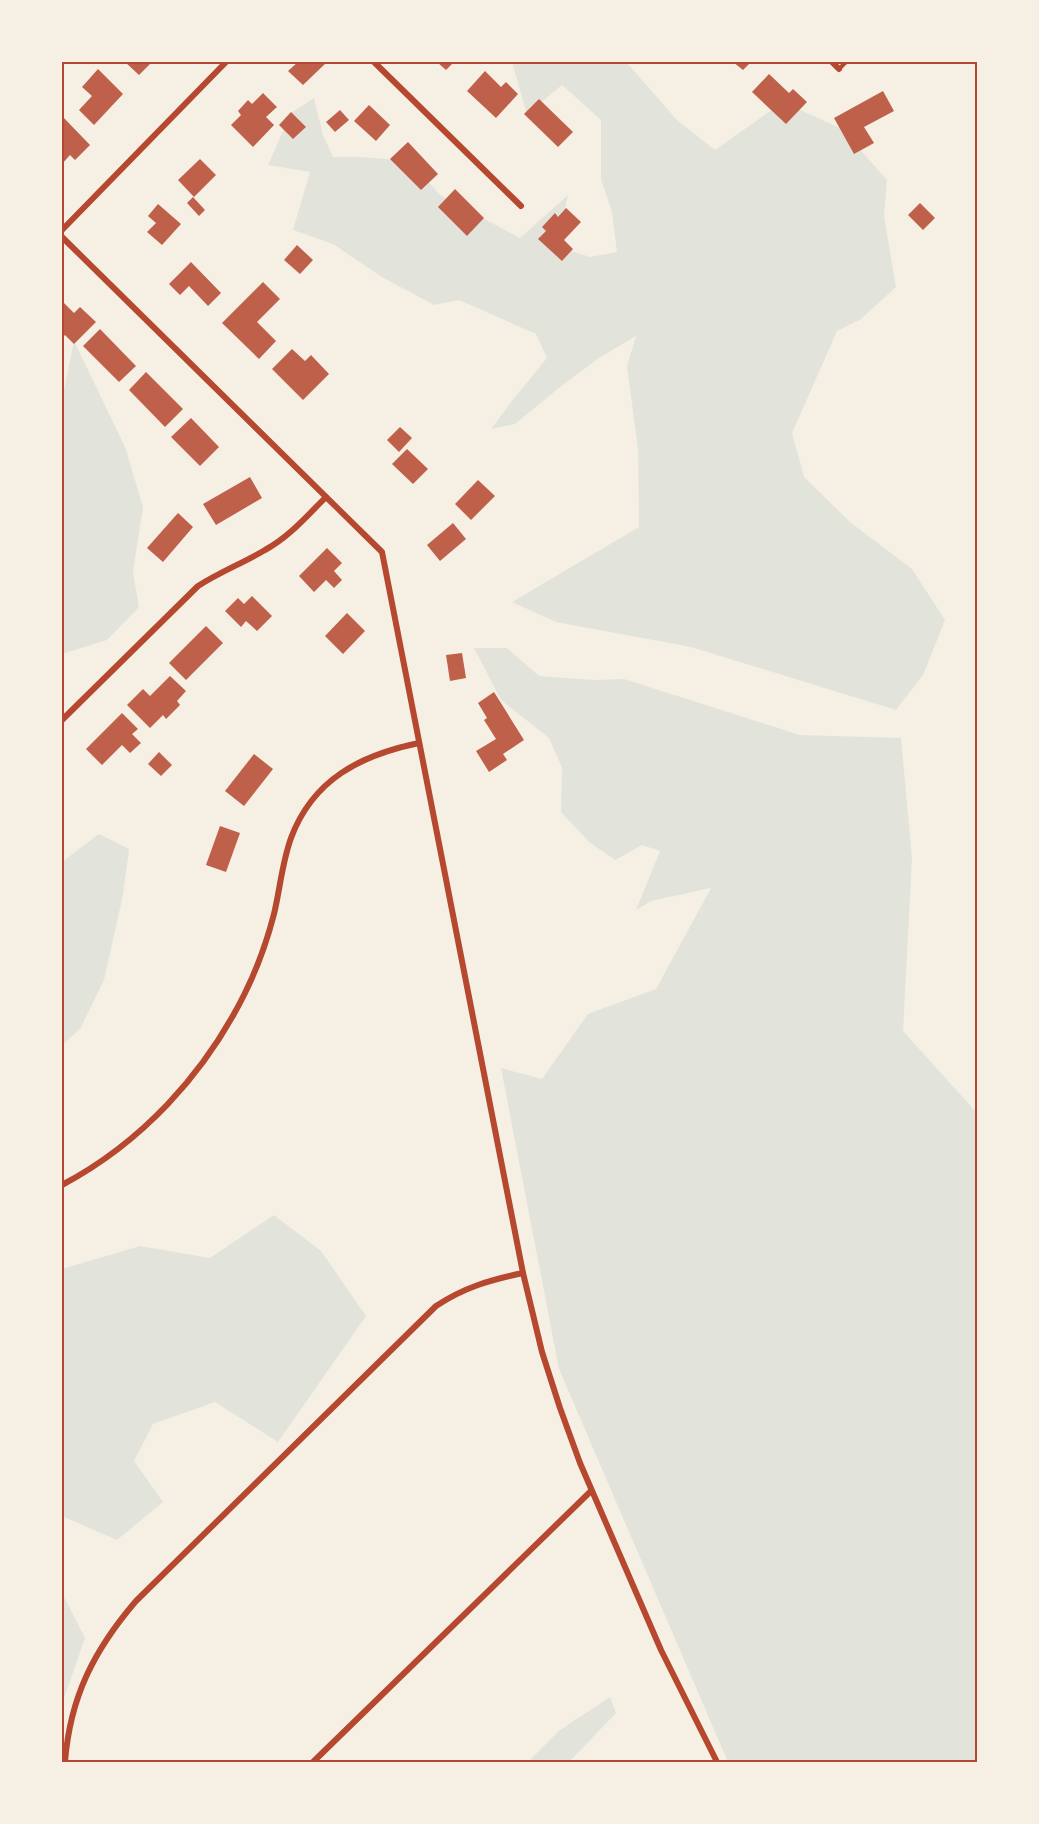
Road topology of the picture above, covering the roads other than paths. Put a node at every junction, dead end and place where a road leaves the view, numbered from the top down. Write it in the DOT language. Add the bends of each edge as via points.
graph roads {
  1 [pos="226,62"];
  2 [pos="374,62"];
  3 [pos="832,62"];
  4 [pos="846,62"];
  5 [pos="839,69"];
  6 [pos="521,206"];
  7 [pos="62,230"];
  8 [pos="62,237"];
  9 [pos="326,497"];
  10 [pos="62,720"];
  11 [pos="419,743"];
  12 [pos="62,1185"];
  13 [pos="523,1274"];
  14 [pos="591,1491"];
  15 [pos="65,1762"];
  16 [pos="313,1762"];
  17 [pos="717,1762"];
  1 -- 7 [label="street"];
  2 -- 6 [label="street"];
  3 -- 5 [label="street"];
  4 -- 5 [label="lane"];
  8 -- 9 [label="street"];
  9 -- 10 [label="street" via="266,550 198,586"];
  9 -- 11 [label="street" via="382,552"];
  11 -- 12 [label="street" via="355,764 315,796 291,837 261,954 225,1029 194,1074 143,1128 110,1155"];
  11 -- 13 [label="street"];
  13 -- 14 [label="street" via="542,1352"];
  13 -- 15 [label="street" via="475,1285 436,1306 136,1601 96,1654 83,1682 73,1711"];
  14 -- 16 [label="street"];
  14 -- 17 [label="street" via="657,1641"];
}
